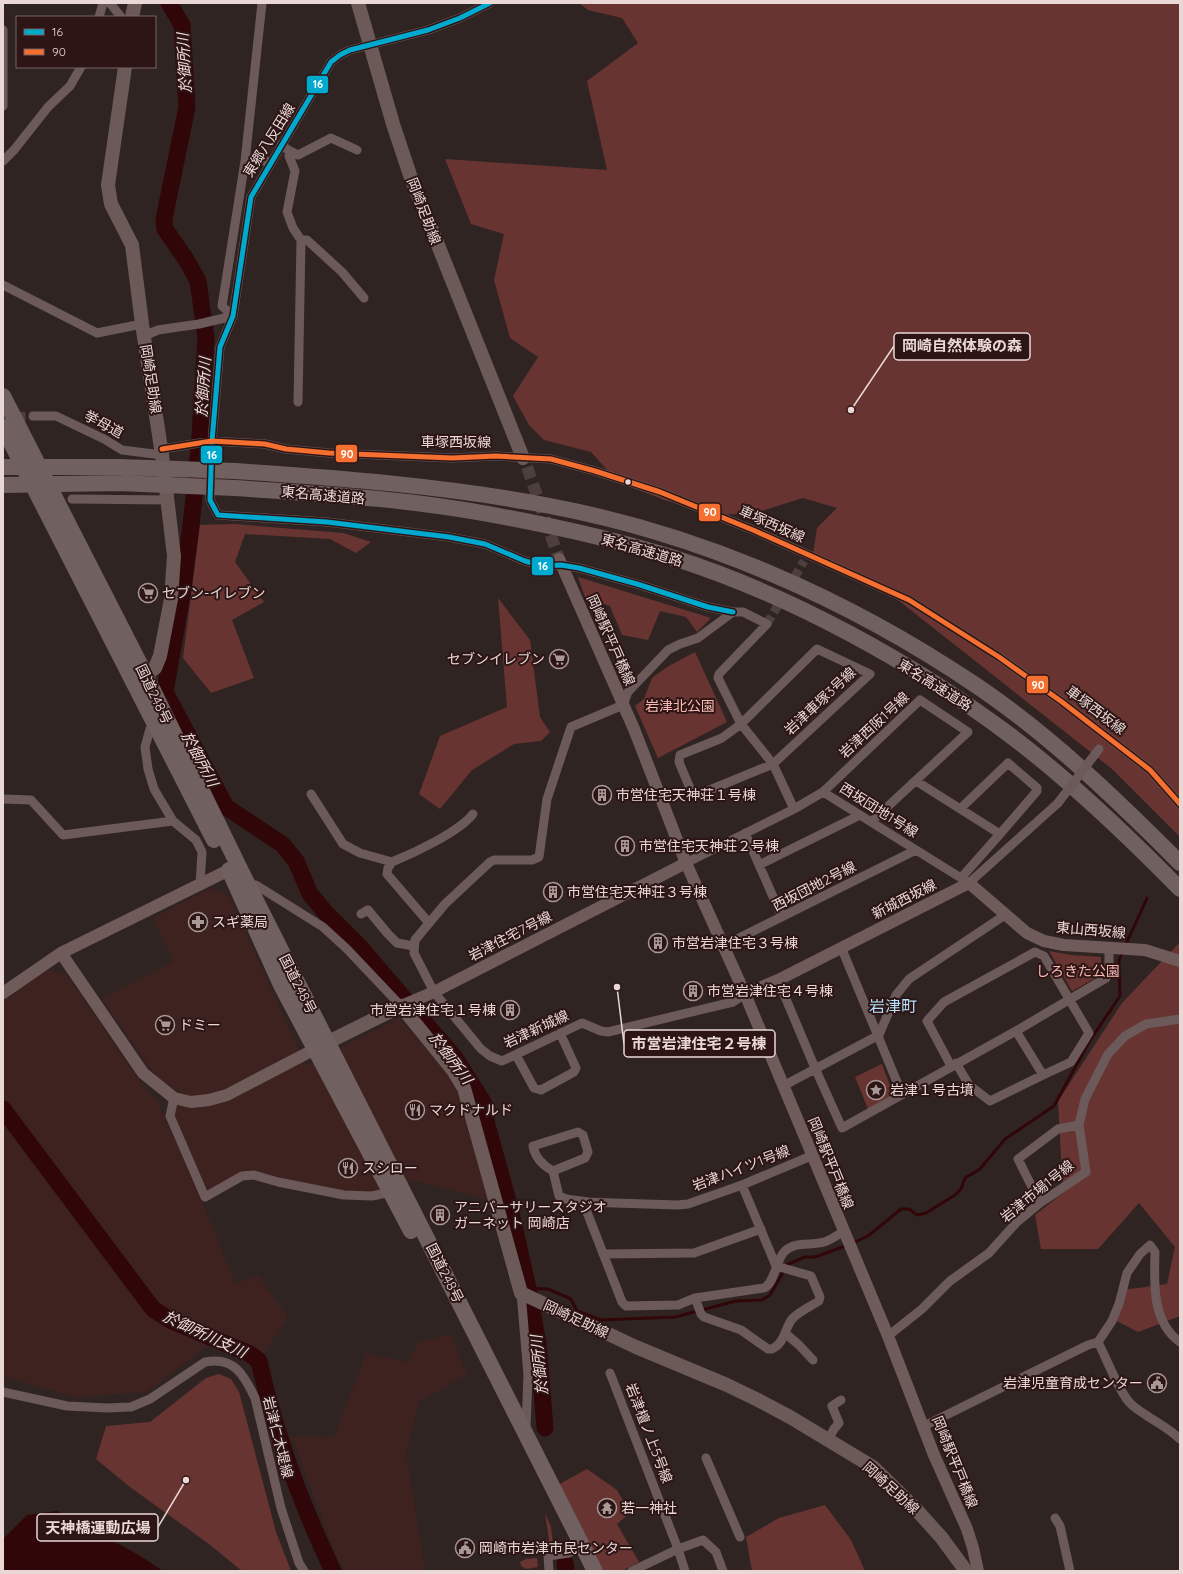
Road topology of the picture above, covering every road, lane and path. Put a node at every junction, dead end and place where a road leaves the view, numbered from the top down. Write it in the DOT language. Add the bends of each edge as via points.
graph roads {
  1 [pos="103,3"];
  2 [pos="110,3"];
  3 [pos="134,3"];
  4 [pos="262,3"];
  5 [pos="358,3"];
  6 [pos="490,3"];
  7 [pos="100,16"];
  8 [pos="120,16"];
  9 [pos="132,16"];
  10 [pos="3,30"];
  11 [pos="370,46"];
  12 [pos="80,68"];
  13 [pos="125,68"];
  14 [pos="3,106"];
  15 [pos="281,145"];
  16 [pos="357,150"];
  17 [pos="290,151"];
  18 [pos="246,158"];
  19 [pos="3,162"];
  20 [pos="270,162"];
  21 [pos="301,240"];
  22 [pos="3,285"];
  23 [pos="364,298"];
  24 [pos="233,316"];
  25 [pos="143,330"];
  26 [pos="3,396"];
  27 [pos="298,402"];
  28 [pos="33,416"];
  29 [pos="3,427"];
  30 [pos="208,441"];
  31 [pos="190,444"];
  32 [pos="162,452"];
  33 [pos="525,462"];
  34 [pos="3,468"];
  35 [pos="3,485"];
  36 [pos="72,499"];
  37 [pos="27,500"];
  38 [pos="37,500"];
  39 [pos="168,500"];
  40 [pos="560,562"];
  41 [pos="733,612"];
  42 [pos="140,679"];
  43 [pos="623,705"];
  44 [pos="740,724"];
  45 [pos="150,729"];
  46 [pos="1108,736"];
  47 [pos="773,764"];
  48 [pos="916,781"];
  49 [pos="823,792"];
  50 [pos="312,794"];
  51 [pos="3,800"];
  52 [pos="1180,804"];
  53 [pos="794,809"];
  54 [pos="960,809"];
  55 [pos="474,814"];
  56 [pos="860,815"];
  57 [pos="173,821"];
  58 [pos="871,822"];
  59 [pos="745,833"];
  60 [pos="1000,834"];
  61 [pos="916,850"];
  62 [pos="392,862"];
  63 [pos="686,863"];
  64 [pos="1180,863"];
  65 [pos="759,865"];
  66 [pos="229,870"];
  67 [pos="965,880"];
  68 [pos="200,885"];
  69 [pos="256,885"];
  70 [pos="1180,889"];
  71 [pos="361,914"];
  72 [pos="1005,915"];
  73 [pos="782,918"];
  74 [pos="429,923"];
  75 [pos="414,946"];
  76 [pos="723,946"];
  77 [pos="841,947"];
  78 [pos="1109,947"];
  79 [pos="61,953"];
  80 [pos="1178,958"];
  81 [pos="778,980"];
  82 [pos="434,992"];
  83 [pos="3,993"];
  84 [pos="745,994"];
  85 [pos="1069,999"];
  86 [pos="401,1006"];
  87 [pos="1180,1019"];
  88 [pos="1016,1031"];
  89 [pos="560,1033"];
  90 [pos="879,1035"];
  91 [pos="321,1045"];
  92 [pos="516,1055"];
  93 [pos="954,1065"];
  94 [pos="815,1068"];
  95 [pos="1043,1075"];
  96 [pos="783,1086"];
  97 [pos="902,1094"];
  98 [pos="174,1098"];
  99 [pos="1079,1126"];
  100 [pos="811,1156"];
  101 [pos="553,1171"];
  102 [pos="742,1185"];
  103 [pos="391,1192"];
  104 [pos="588,1202"];
  105 [pos="1040,1204"];
  106 [pos="761,1229"];
  107 [pos="843,1232"];
  108 [pos="603,1254"];
  109 [pos="776,1266"];
  110 [pos="523,1294"];
  111 [pos="695,1298"];
  112 [pos="786,1334"];
  113 [pos="888,1336"];
  114 [pos="1098,1342"];
  115 [pos="1180,1342"];
  116 [pos="813,1360"];
  117 [pos="610,1373"];
  118 [pos="3,1392"];
  119 [pos="841,1400"];
  120 [pos="924,1426"];
  121 [pos="526,1432"];
  122 [pos="1180,1439"];
  123 [pos="828,1440"];
  124 [pos="706,1458"];
  125 [pos="1055,1518"];
  126 [pos="740,1537"];
  127 [pos="577,1548"];
  128 [pos="678,1549"];
  129 [pos="304,1571"];
  130 [pos="549,1571"];
  131 [pos="583,1571"];
  132 [pos="595,1571"];
  133 [pos="632,1571"];
  134 [pos="685,1571"];
  135 [pos="723,1571"];
  136 [pos="966,1571"];
  137 [pos="978,1571"];
  138 [pos="1070,1571"];
  1 -- 7 [label="street"];
  2 -- 8 [label="street"];
  3 -- 9 [label="main road"];
  4 -- 18 [label="street"];
  5 -- 11 [label="main road, 岡崎足助線"];
  6 -- 11 [label="street, 東郷八反田線" via="428,30"];
  10 -- 14 [label="street"];
  11 -- 15 [label="street, 東郷八反田線" via="350,50 331,62"];
  11 -- 33 [label="main road, 岡崎足助線" via="410,175"];
  12 -- 19 [label="street" via="70,86 48,107"];
  13 -- 25 [label="main road, 岡崎足助線" via="108,185 111,204 132,245"];
  15 -- 17 [label="street"];
  15 -- 20 [label="street, 東郷八反田線"];
  16 -- 17 [label="street" via="331,138 298,155"];
  17 -- 21 [label="street" via="289,156 295,171 287,212"];
  18 -- 20 [label="street"];
  18 -- 24 [label="street" via="222,306"];
  20 -- 24 [label="street, 東郷八反田線" via="251,197"];
  21 -- 23 [label="street" via="307,240 342,272"];
  21 -- 27 [label="street"];
  22 -- 25 [label="street" via="97,333"];
  24 -- 25 [label="street" via="199,324"];
  24 -- 30 [label="street, 東郷八反田線" via="220,347"];
  25 -- 32 [label="main road, 岡崎足助線"];
  26 -- 42 [label="highway, 国道248号"];
  28 -- 32 [label="street, 挙母道" via="56,416 104,438 122,450"];
  29 -- 42 [label="highway, 国道248号"];
  30 -- 31 [label="street, 車塚西坂線"];
  30 -- 33 [label="street, 車塚西坂線" via="266,444 286,449 329,453 452,458 496,456"];
  30 -- 40 [label="street, 東郷八反田線" via="210,500 218,515 327,522 449,536 485,544 543,566"];
  31 -- 32 [label="street, 挙母道"];
  32 -- 39 [label="main road, 岡崎足助線"];
  33 -- 46 [label="street, 車塚西坂線" via="551,459 660,492 806,558 909,600 999,657"];
  34 -- 64 [label="highway, 東名高速道路, bridge" via="235,471 349,478 495,496 553,506 683,541 776,575 823,597 934,658 979,687 1050,741 1120,803"];
  35 -- 70 [label="highway, 東名高速道路, bridge" via="119,483 235,488 437,506 561,529 676,559 764,593 856,637 932,680 975,709 1054,770"];
  36 -- 39 [label="street"];
  37 -- 38 [label="street"];
  39 -- 42 [label="main road, 岡崎足助線" via="174,556 171,599 158,663"];
  40 -- 41 [label="street" via="708,607"];
  40 -- 43 [label="street, 岡崎駅平戸橋線"];
  41 -- 43 [label="street" via="698,638 668,650 628,692"];
  41 -- 44 [label="street" via="743,612 767,624 719,674 718,678"];
  42 -- 66 [label="highway, 国道248号"];
  42 -- 91 [label="highway, 国道248号" via="243,875"];
  43 -- 63 [label="street, 岡崎駅平戸橋線"];
  43 -- 74 [label="street" via="571,727 547,800 539,857 532,860 490,862 445,904"];
  44 -- 47 [label="street"];
  44 -- 47 [label="street" via="722,738 680,755 679,762 692,793 700,794"];
  44 -- 47 [label="street, 岩津車塚3号線" via="817,649 870,674"];
  45 -- 57 [label="street" via="145,747 148,769 154,789"];
  46 -- 52 [label="street, 車塚西坂線" via="1150,770"];
  46 -- 67 [label="street, 新城西坂線, bridge" via="1058,803"];
  47 -- 53 [label="street"];
  48 -- 49 [label="street, 岩津西阪1号線" via="968,732 920,700"];
  48 -- 54 [label="street"];
  48 -- 58 [label="street"];
  49 -- 53 [label="street, 西坂団地1号線"];
  49 -- 56 [label="street, 西坂団地1号線"];
  50 -- 62 [label="street" via="343,844 360,853"];
  51 -- 57 [label="street" via="31,800 63,835"];
  53 -- 59 [label="street, 西坂団地1号線"];
  54 -- 60 [label="street"];
  54 -- 60 [label="street" via="1008,763 1037,788 1037,791"];
  55 -- 62 [label="street" via="454,830"];
  56 -- 58 [label="street, 西坂団地1号線"];
  56 -- 65 [label="street"];
  57 -- 68 [label="street" via="196,840 202,852"];
  58 -- 61 [label="street, 西坂団地1号線"];
  59 -- 63 [label="street, 西坂団地1号線"];
  59 -- 65 [label="street"];
  60 -- 67 [label="street"];
  61 -- 67 [label="street, 西坂団地1号線"];
  61 -- 73 [label="street, 西坂団地2号線"];
  62 -- 74 [label="street" via="387,874"];
  63 -- 76 [label="street, 岡崎駅平戸橋線"];
  63 -- 82 [label="street, 岩津住宅7号線"];
  65 -- 73 [label="street"];
  66 -- 68 [label="street"];
  66 -- 91 [label="highway, 国道248号" via="282,985"];
  67 -- 72 [label="street, 東山西坂線"];
  67 -- 77 [label="street, 新城西坂線"];
  68 -- 79 [label="street"];
  69 -- 86 [label="street" via="323,927 348,949"];
  71 -- 75 [label="street" via="368,910 396,943"];
  72 -- 78 [label="street, 東山西坂線" via="1027,933 1044,941 1064,945"];
  72 -- 90 [label="street" via="909,979 896,995"];
  73 -- 76 [label="street, 西坂団地2号線"];
  74 -- 75 [label="street" via="415,940"];
  75 -- 82 [label="street, 岩津新城線" via="414,953"];
  76 -- 84 [label="street, 岡崎駅平戸橋線"];
  77 -- 81 [label="street, 新城西坂線"];
  77 -- 90 [label="street"];
  78 -- 80 [label="street, 東山西坂線" via="1145,950"];
  78 -- 85 [label="street" via="1109,969 1106,978"];
  79 -- 83 [label="street"];
  79 -- 98 [label="street" via="143,1073"];
  81 -- 84 [label="street, 新城西坂線"];
  81 -- 94 [label="street"];
  82 -- 86 [label="street, 岩津住宅7号線"];
  82 -- 92 [label="street, 岩津新城線" via="490,1056 502,1061"];
  84 -- 89 [label="street, 岩津新城線" via="733,1002 608,1032 582,1023"];
  84 -- 96 [label="street, 岡崎駅平戸橋線"];
  85 -- 88 [label="street"];
  85 -- 93 [label="street" via="1044,956 1035,952 944,1002 927,1021"];
  85 -- 95 [label="street" via="1089,1032 1071,1062"];
  86 -- 91 [label="main road"];
  86 -- 110 [label="main road" via="453,1070 464,1088"];
  87 -- 99 [label="street, 岩津市場1号線" via="1146,1024 1125,1036 1108,1054 1085,1099"];
  88 -- 93 [label="street"];
  88 -- 95 [label="street"];
  89 -- 92 [label="street, 岩津新城線"];
  89 -- 92 [label="street" via="576,1068 574,1072 541,1090 534,1088"];
  90 -- 94 [label="street"];
  90 -- 97 [label="street"];
  91 -- 98 [label="street" via="227,1095 191,1102"];
  91 -- 103 [label="highway, 国道248号"];
  91 -- 121 [label="highway, 国道248号"];
  93 -- 95 [label="street" via="969,1085 990,1101"];
  93 -- 97 [label="street"];
  94 -- 96 [label="street"];
  94 -- 97 [label="street" via="842,1128"];
  96 -- 100 [label="street, 岡崎駅平戸橋線"];
  98 -- 103 [label="street" via="170,1116 205,1197 242,1176 254,1175 344,1195 372,1196"];
  99 -- 105 [label="street, 岩津市場1号線" via="1086,1172"];
  99 -- 105 [label="street" via="1058,1129 1018,1159"];
  100 -- 102 [label="street, 岩津ハイツ1号線"];
  100 -- 107 [label="street, 岡崎駅平戸橋線"];
  101 -- 101 [label="street" via="537,1158 533,1146 578,1132 583,1135 588,1152 584,1158"];
  101 -- 104 [label="street, 岩津ハイツ1号線" via="559,1196 566,1200"];
  102 -- 104 [label="street, 岩津ハイツ1号線" via="688,1204"];
  102 -- 106 [label="street"];
  103 -- 127 [label="highway, 国道248号"];
  104 -- 108 [label="street" via="583,1202"];
  105 -- 113 [label="street, 岩津市場1号線" via="1017,1222 989,1253 950,1281 922,1309"];
  106 -- 108 [label="street" via="694,1253"];
  106 -- 109 [label="street"];
  107 -- 109 [label="street" via="824,1242 793,1246 783,1253"];
  107 -- 113 [label="street, 岡崎駅平戸橋線"];
  108 -- 111 [label="street" via="622,1302 626,1306 678,1305"];
  109 -- 111 [label="street" via="766,1287"];
  109 -- 112 [label="street" via="811,1276 820,1297 819,1301 793,1318"];
  110 -- 121 [label="street" via="528,1375"];
  110 -- 123 [label="main road, 岡崎足助線" via="636,1347 739,1391"];
  111 -- 112 [label="street" via="704,1317 741,1330 768,1349 775,1347"];
  112 -- 116 [label="street"];
  113 -- 120 [label="street, 岡崎駅平戸橋線"];
  114 -- 115 [label="street" via="1112,1321 1127,1273 1140,1254 1150,1245 1155,1252 1157,1309 1164,1326 1171,1336"];
  114 -- 120 [label="street"];
  114 -- 122 [label="street" via="1118,1385 1131,1404"];
  117 -- 128 [label="street, 岩津檀ノ上5号線"];
  118 -- 129 [label="street, 岩津仁木堤線" via="67,1406 131,1406 150,1399 204,1362 223,1361 237,1368 255,1398 281,1508"];
  119 -- 123 [label="street" via="832,1406 838,1423"];
  120 -- 137 [label="street, 岡崎駅平戸橋線" via="967,1529"];
  121 -- 127 [label="highway, 国道248号"];
  123 -- 136 [label="main road, 岡崎足助線" via="873,1467 942,1537"];
  124 -- 126 [label="street"];
  125 -- 138 [label="street" via="1060,1526"];
  127 -- 130 [label="street" via="569,1553 548,1556"];
  127 -- 131 [label="highway, 国道248号"];
  127 -- 132 [label="highway, 国道248号"];
  128 -- 133 [label="street"];
  128 -- 134 [label="street, 岩津檀ノ上5号線"];
  128 -- 135 [label="street" via="703,1540 716,1552"];
}
